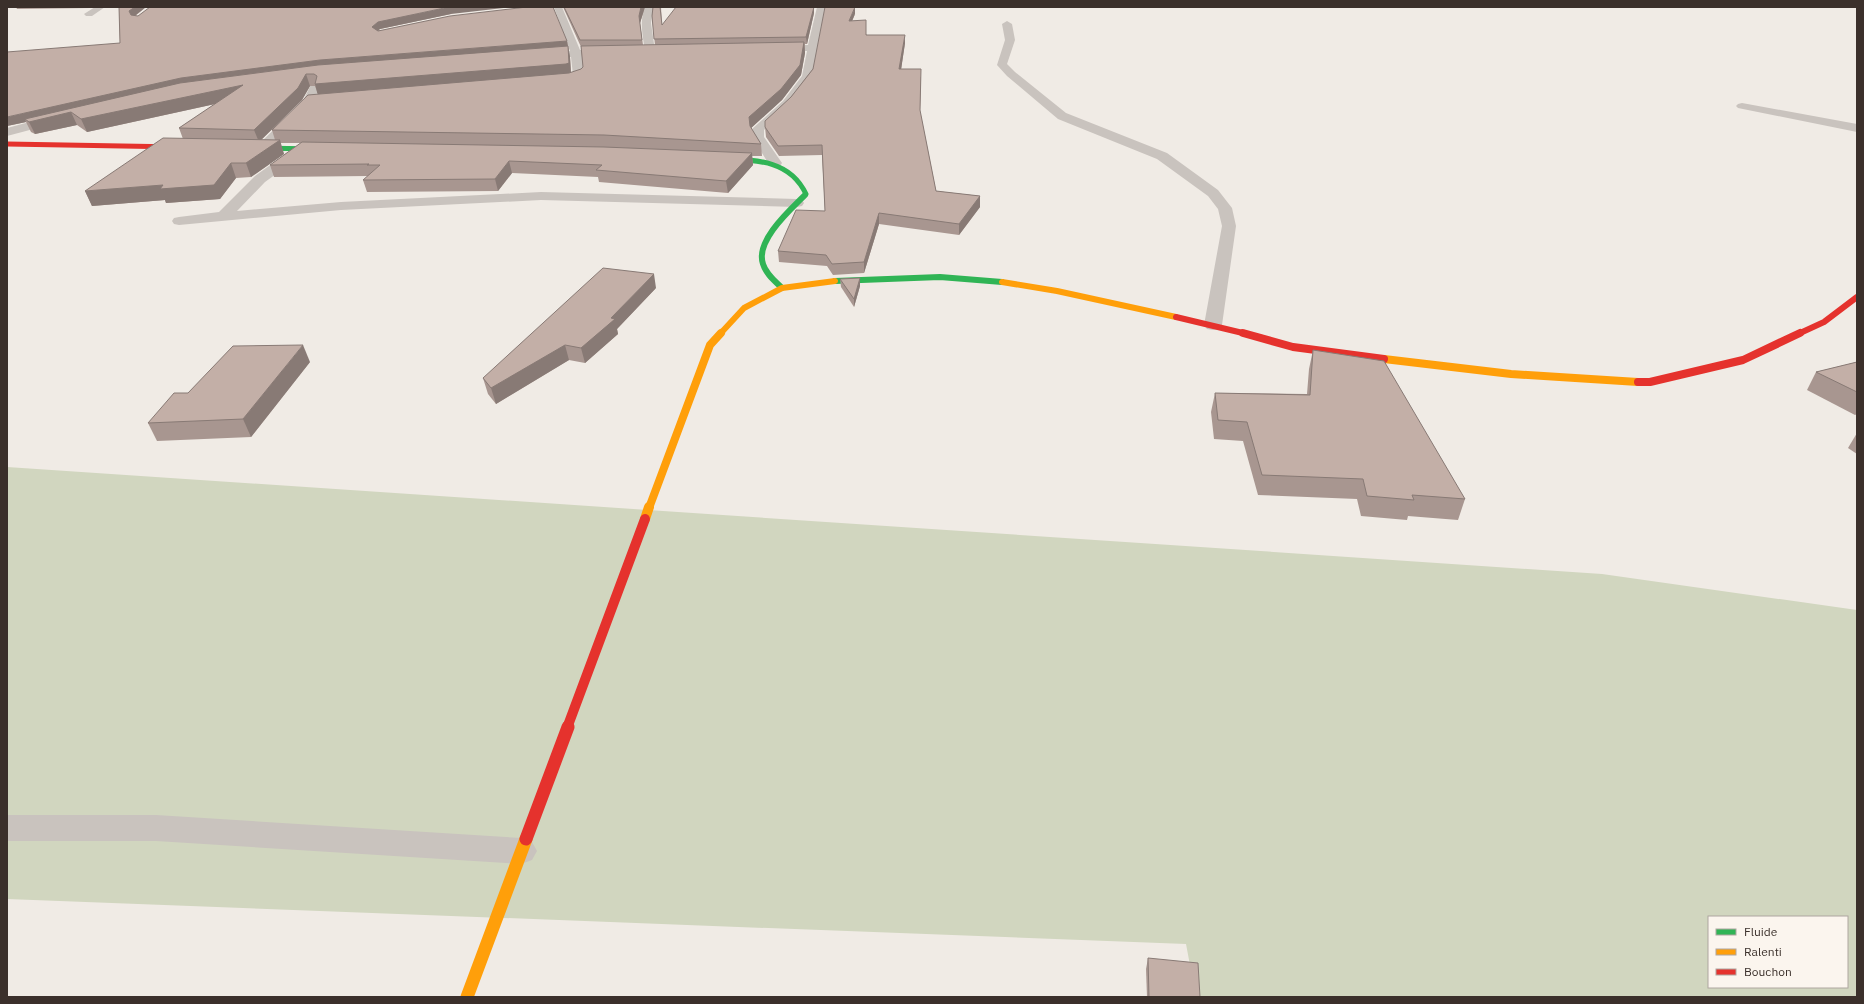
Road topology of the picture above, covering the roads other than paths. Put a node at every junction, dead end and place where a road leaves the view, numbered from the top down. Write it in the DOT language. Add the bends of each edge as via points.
graph roads {
  1 [pos="101,7"];
  2 [pos="558,7"];
  3 [pos="649,7"];
  4 [pos="821,7"];
  5 [pos="89,14"];
  6 [pos="1007,24"];
  7 [pos="813,48"];
  8 [pos="767,49"];
  9 [pos="621,51"];
  10 [pos="635,51"];
  11 [pos="576,52"];
  12 [pos="531,56"];
  13 [pos="307,74"];
  14 [pos="542,83"];
  15 [pos="323,100"];
  16 [pos="308,102"];
  17 [pos="1742,106"];
  18 [pos="68,117"];
  19 [pos="1857,128"];
  20 [pos="7,132"];
  21 [pos="7,144"];
  22 [pos="190,147"];
  23 [pos="245,148"];
  24 [pos="261,149"];
  25 [pos="302,149"];
  26 [pos="333,150"];
  27 [pos="718,159"];
  28 [pos="775,163"];
  29 [pos="797,203"];
  30 [pos="223,216"];
  31 [pos="179,221"];
  32 [pos="782,288"];
  33 [pos="1857,298"];
  34 [pos="1213,325"];
  35 [pos="7,828"];
  36 [pos="521,851"];
  37 [pos="467,997"];
  1 -- 5 [label="street"];
  2 -- 11 [label="street"];
  3 -- 10 [label="street" via="646,22 654,50"];
  4 -- 7 [label="street"];
  6 -- 34 [label="street" via="1010,40 1002,65 1011,74 1062,116 1162,156 1213,193 1225,208 1229,226"];
  7 -- 8 [label="street"];
  7 -- 28 [label="street" via="807,76 787,103 758,129 758,137"];
  9 -- 11 [label="street"];
  11 -- 12 [label="street"];
  11 -- 14 [label="street" via="579,77"];
  13 -- 16 [label="street" via="326,72"];
  15 -- 16 [label="street"];
  16 -- 24 [label="street"];
  17 -- 19 [label="street"];
  18 -- 20 [label="street"];
  21 -- 22 [label="street"];
  23 -- 24 [label="street"];
  24 -- 25 [label="street"];
  25 -- 26 [label="street"];
  25 -- 30 [label="street" via="260,179"];
  27 -- 28 [label="street"];
  28 -- 29 [label="street" via="784,167 804,186 806,194"];
  29 -- 30 [label="street" via="541,196 341,206"];
  29 -- 32 [label="street" via="764,244 761,257 766,270"];
  30 -- 31 [label="street"];
  32 -- 34 [label="street" via="836,280 908,277 984,279 1057,291"];
  32 -- 36 [label="street" via="744,308 710,344"];
  33 -- 34 [label="street" via="1824,322 1743,360 1650,382 1504,374 1293,347"];
  35 -- 36 [label="street" via="156,828"];
  36 -- 37 [label="street"];
}
